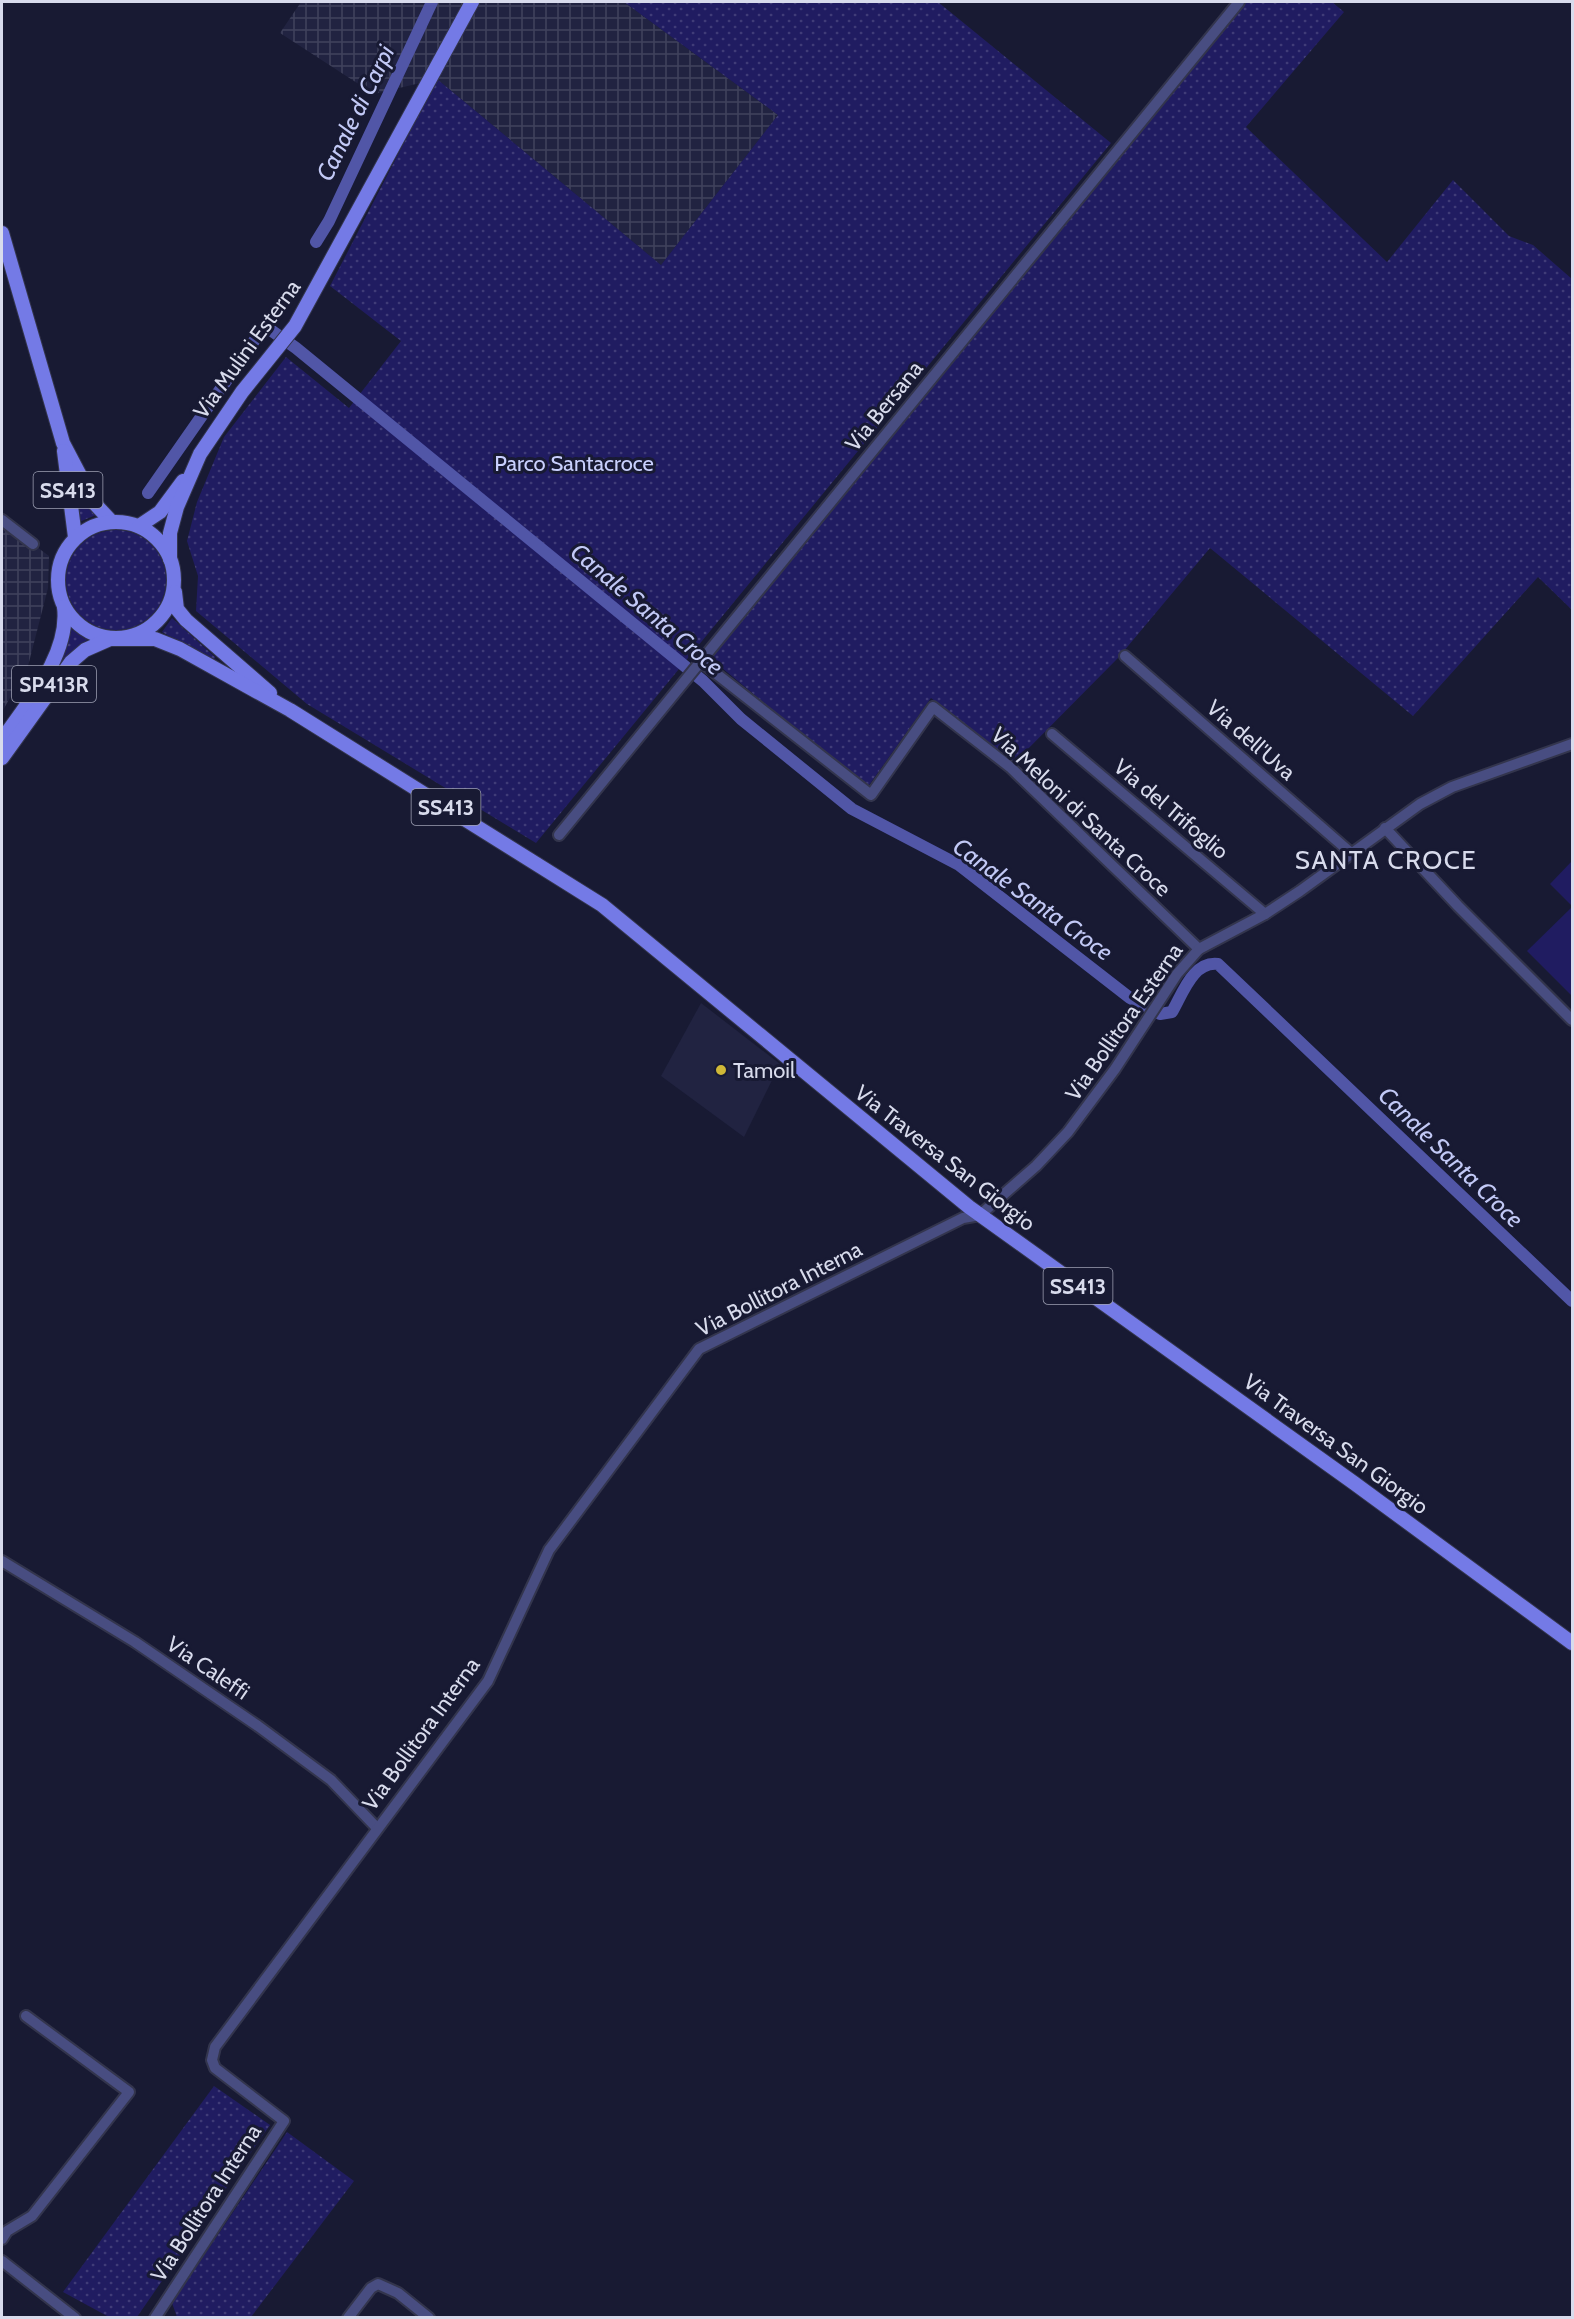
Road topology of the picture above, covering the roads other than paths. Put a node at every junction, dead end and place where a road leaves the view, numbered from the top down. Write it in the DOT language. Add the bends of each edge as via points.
graph roads {
  1 [pos="472,2"];
  2 [pos="1239,2"];
  3 [pos="2,233"];
  4 [pos="63,443"];
  5 [pos="193,467"];
  6 [pos="2,520"];
  7 [pos="111,521"];
  8 [pos="139,526"];
  9 [pos="75,537"];
  10 [pos="33,544"];
  11 [pos="170,559"];
  12 [pos="174,584"];
  13 [pos="64,605"];
  14 [pos="127,637"];
  15 [pos="1125,656"];
  16 [pos="699,663"];
  17 [pos="290,710"];
  18 [pos="1052,734"];
  19 [pos="2,740"];
  20 [pos="1572,744"];
  21 [pos="2,758"];
  22 [pos="1384,828"];
  23 [pos="559,836"];
  24 [pos="1351,853"];
  25 [pos="1265,914"];
  26 [pos="1199,949"];
  27 [pos="1572,1020"];
  28 [pos="980,1215"];
  29 [pos="2,1561"];
  30 [pos="1572,1643"];
  31 [pos="377,1828"];
  32 [pos="26,2016"];
  33 [pos="2,2239"];
  34 [pos="2,2261"];
  35 [pos="75,2318"];
  36 [pos="155,2318"];
  37 [pos="348,2318"];
  38 [pos="429,2318"];
  1 -- 5 [label="main road, Via Mulini Esterna" via="295,326 209,437"];
  2 -- 16 [label="street, Via Bersana"];
  3 -- 4 [label="main road, SS413"];
  4 -- 7 [label="main road, SS413" via="95,504"];
  4 -- 9 [label="main road, SS413"];
  5 -- 8 [label="main road, Via Mulini Esterna" via="160,512"];
  5 -- 11 [label="main road, Via Mulini Esterna" via="171,533"];
  6 -- 10 [label="street"];
  7 -- 8 [label="main road, SS413"];
  7 -- 9 [label="main road, SS413" via="92,526"];
  8 -- 11 [label="main road, SS413" via="158,540"];
  9 -- 13 [label="main road, SS413" via="59,569"];
  11 -- 12 [label="main road, SS413"];
  12 -- 14 [label="main road, SS413" via="169,605 156,622"];
  12 -- 17 [label="main road, Via Traversa San Giorgio / SS413" via="177,609 186,620"];
  13 -- 14 [label="main road, SS413" via="83,629 97,635"];
  13 -- 19 [label="main road, SP413R" via="65,626 58,648"];
  14 -- 17 [label="main road, Via Traversa San Giorgio / SS413" via="155,639 180,649"];
  14 -- 21 [label="main road, SP413R" via="96,643 71,662"];
  15 -- 24 [label="street, Via dell'Uva"];
  16 -- 23 [label="street, Via Bersana"];
  16 -- 26 [label="street, Via Meloni di Santa Croce" via="871,795 933,707 1010,767"];
  17 -- 28 [label="main road, Via Traversa San Giorgio / SS413" via="602,905"];
  18 -- 25 [label="street, Via del Trifoglio"];
  20 -- 22 [label="street, Via Bollitora Esterna" via="1452,787"];
  22 -- 24 [label="street, Via Bollitora Esterna"];
  22 -- 27 [label="street"];
  24 -- 25 [label="street, Via Bollitora Esterna"];
  25 -- 26 [label="street, Via Bollitora Esterna"];
  26 -- 28 [label="street, Via Bollitora Esterna" via="1187,960 1068,1132"];
  28 -- 30 [label="main road, Via Traversa San Giorgio / SS413"];
  28 -- 31 [label="street, Via Bollitora Interna" via="963,1218 699,1349 549,1550 488,1681"];
  29 -- 31 [label="street, Via Caleffi" via="135,1642 258,1726 331,1780"];
  31 -- 36 [label="street, Via Bollitora Interna" via="215,2047 215,2068 284,2121"];
  32 -- 33 [label="street" via="129,2092 32,2216 7,2231"];
  34 -- 35 [label="street"];
  37 -- 38 [label="street" via="378,2284 398,2293"];
}
